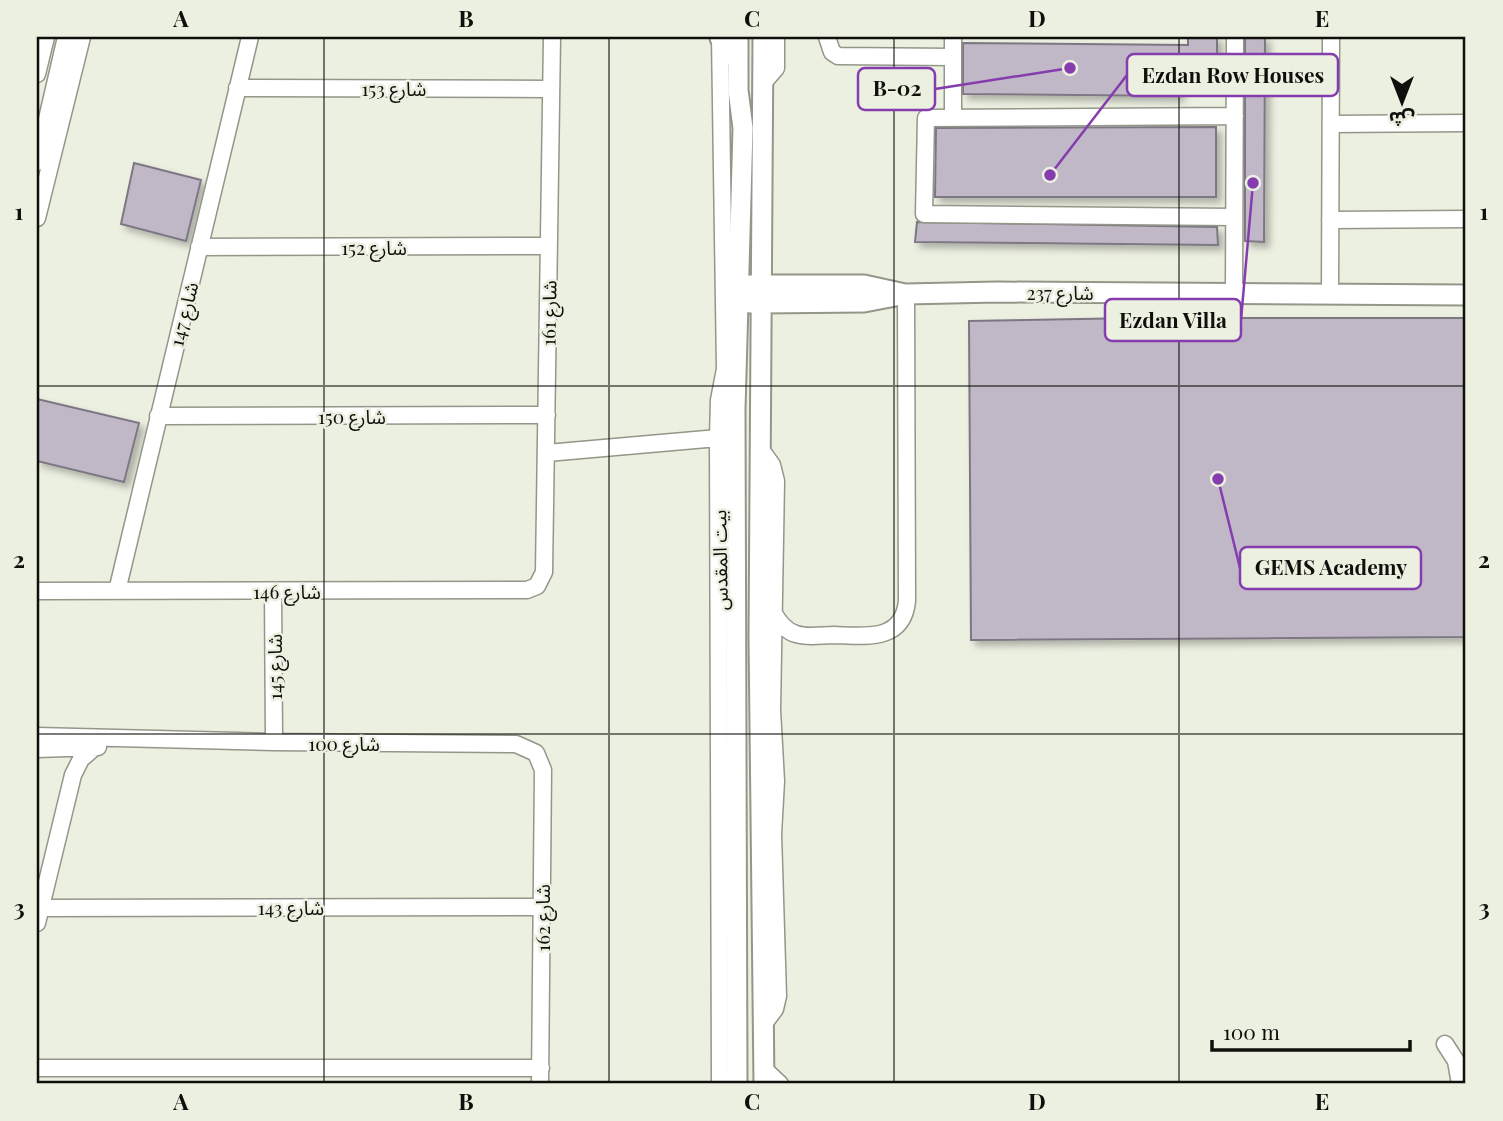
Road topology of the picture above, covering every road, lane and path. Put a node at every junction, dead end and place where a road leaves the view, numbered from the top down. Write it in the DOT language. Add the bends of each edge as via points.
graph roads {
  1 [pos="46,37"];
  2 [pos="66,37"];
  3 [pos="82,37"];
  4 [pos="250,37"];
  5 [pos="552,37"];
  6 [pos="720,37"];
  7 [pos="738,37"];
  8 [pos="763,37"];
  9 [pos="776,37"];
  10 [pos="827,37"];
  11 [pos="953,37"];
  12 [pos="1235,37"];
  13 [pos="1331,37"];
  14 [pos="953,57"];
  15 [pos="738,61"];
  16 [pos="37,74"];
  17 [pos="764,82"];
  18 [pos="237,88"];
  19 [pos="551,89"];
  20 [pos="1235,116"];
  21 [pos="953,118"];
  22 [pos="1466,123"];
  23 [pos="1331,124"];
  24 [pos="37,162"];
  25 [pos="1233,217"];
  26 [pos="37,218"];
  27 [pos="1466,219"];
  28 [pos="1330,220"];
  29 [pos="549,246"];
  30 [pos="199,247"];
  31 [pos="1234,292"];
  32 [pos="762,293"];
  33 [pos="738,294"];
  34 [pos="906,294"];
  35 [pos="1330,294"];
  36 [pos="1466,295"];
  37 [pos="735,409"];
  38 [pos="547,415"];
  39 [pos="158,416"];
  40 [pos="718,438"];
  41 [pos="762,451"];
  42 [pos="547,453"];
  43 [pos="537,586"];
  44 [pos="37,591"];
  45 [pos="117,591"];
  46 [pos="273,592"];
  47 [pos="773,612"];
  48 [pos="796,635"];
  49 [pos="773,653"];
  50 [pos="37,736"];
  51 [pos="149,740"];
  52 [pos="274,742"];
  53 [pos="95,747"];
  54 [pos="37,749"];
  55 [pos="60,749"];
  56 [pos="536,753"];
  57 [pos="73,775"];
  58 [pos="542,906"];
  59 [pos="39,916"];
  60 [pos="737,926"];
  61 [pos="763,1025"];
  62 [pos="1445,1044"];
  63 [pos="37,1069"];
  64 [pos="540,1076"];
  65 [pos="764,1077"];
  66 [pos="720,1084"];
  67 [pos="737,1084"];
  68 [pos="749,1084"];
  69 [pos="780,1084"];
  70 [pos="1460,1084"];
  1 -- 16 [label="street"];
  2 -- 24 [label="street"];
  3 -- 26 [label="street"];
  4 -- 18 [label="street, شارع 147"];
  5 -- 19 [label="street, شارع 161"];
  6 -- 15 [label="street"];
  6 -- 40 [label="street, بيت المقدس" via="725,369"];
  7 -- 15 [label="street, بيت المقدس"];
  8 -- 17 [label="street, بيت المقدس"];
  9 -- 17 [label="street, بيت المقدس" via="776,68"];
  10 -- 14 [label="street" via="838,57"];
  11 -- 14 [label="street"];
  12 -- 20 [label="street"];
  13 -- 23 [label="street"];
  14 -- 21 [label="street"];
  15 -- 33 [label="street, بيت المقدس" via="743,128"];
  17 -- 32 [label="street, بيت المقدس"];
  18 -- 19 [label="street, شارع 153"];
  18 -- 30 [label="street, شارع 147"];
  19 -- 29 [label="street, شارع 161"];
  20 -- 21 [label="street"];
  20 -- 25 [label="street"];
  21 -- 25 [label="street" via="926,118 924,214"];
  22 -- 23 [label="street"];
  23 -- 28 [label="street"];
  25 -- 31 [label="street"];
  27 -- 28 [label="street"];
  28 -- 35 [label="street"];
  29 -- 30 [label="street, شارع 152"];
  29 -- 38 [label="street, شارع 161"];
  30 -- 39 [label="street, شارع 147"];
  31 -- 34 [label="street, شارع 237"];
  31 -- 35 [label="street, شارع 237"];
  32 -- 33 [label="street, شارع 237"];
  32 -- 34 [label="street, شارع 237" via="864,285"];
  32 -- 41 [label="street, بيت المقدس"];
  33 -- 37 [label="street, بيت المقدس"];
  34 -- 48 [label="street" via="906,609 894,629 880,635"];
  35 -- 36 [label="street, شارع 237"];
  37 -- 40 [label="street"];
  37 -- 60 [label="street, بيت المقدس"];
  38 -- 39 [label="street, شارع 150"];
  38 -- 42 [label="street, شارع 161"];
  39 -- 45 [label="street, شارع 147"];
  40 -- 42 [label="street"];
  40 -- 66 [label="street, بيت المقدس"];
  41 -- 47 [label="street, بيت المقدس" via="776,481"];
  41 -- 61 [label="street, بيت المقدس"];
  42 -- 43 [label="street, شارع 161" via="544,572"];
  43 -- 46 [label="street, شارع 146" via="527,590"];
  44 -- 45 [label="street, شارع 146"];
  45 -- 46 [label="street, شارع 146"];
  46 -- 52 [label="street, شارع 145"];
  47 -- 48 [label="street" via="783,627"];
  47 -- 49 [label="street, بيت المقدس"];
  48 -- 49 [label="street"];
  49 -- 61 [label="street, بيت المقدس" via="778,996"];
  50 -- 51 [label="street, شارع 100"];
  51 -- 52 [label="street, شارع 100"];
  51 -- 53 [label="street, شارع 100"];
  52 -- 56 [label="street, شارع 100" via="516,744"];
  53 -- 55 [label="street, شارع 100"];
  53 -- 57 [label="street" via="81,759"];
  54 -- 55 [label="street, شارع 100"];
  55 -- 57 [label="street" via="70,761"];
  56 -- 58 [label="street, شارع 162" via="543,770"];
  57 -- 59 [label="street"];
  58 -- 59 [label="street, شارع 143"];
  58 -- 64 [label="street, شارع 162"];
  60 -- 67 [label="street, بيت المقدس"];
  60 -- 68 [label="street" via="748,979"];
  61 -- 65 [label="street, بيت المقدس"];
  62 -- 70 [label="street" via="1456,1061"];
  63 -- 64 [label="street"];
  65 -- 69 [label="street"];
}
